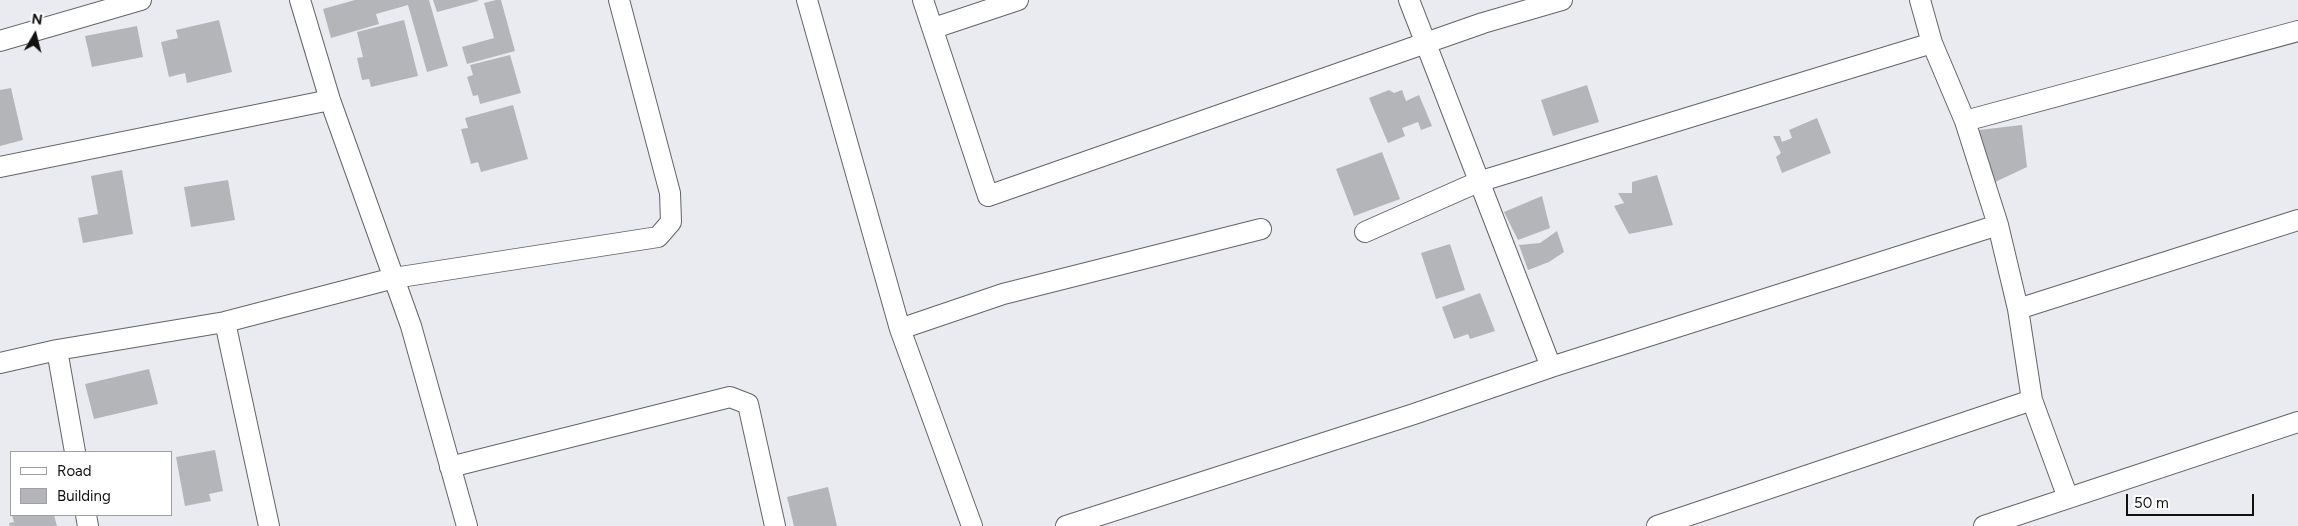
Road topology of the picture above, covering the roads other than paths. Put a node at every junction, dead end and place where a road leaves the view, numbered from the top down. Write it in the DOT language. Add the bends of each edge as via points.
graph roads {
  1 [pos="141,0"];
  2 [pos="300,0"];
  3 [pos="619,0"];
  4 [pos="807,0"];
  5 [pos="923,0"];
  6 [pos="1018,0"];
  7 [pos="1409,0"];
  8 [pos="1562,0"];
  9 [pos="1920,0"];
  10 [pos="934,28"];
  11 [pos="2298,31"];
  12 [pos="0,41"];
  13 [pos="1426,42"];
  14 [pos="1932,43"];
  15 [pos="330,100"];
  16 [pos="1965,121"];
  17 [pos="0,167"];
  18 [pos="1478,182"];
  19 [pos="2298,220"];
  20 [pos="1998,225"];
  21 [pos="1261,229"];
  22 [pos="1366,232"];
  23 [pos="394,278"];
  24 [pos="2018,309"];
  25 [pos="225,322"];
  26 [pos="900,329"];
  27 [pos="57,350"];
  28 [pos="0,363"];
  29 [pos="1551,367"];
  30 [pos="2032,400"];
  31 [pos="2298,422"];
  32 [pos="75,451"];
  33 [pos="450,468"];
  34 [pos="2068,498"];
  35 [pos="269,526"];
  36 [pos="467,526"];
  37 [pos="775,526"];
  38 [pos="972,526"];
  39 [pos="1066,526"];
  40 [pos="1657,526"];
  41 [pos="1984,526"];
  1 -- 12 [label="street"];
  2 -- 15 [label="street"];
  3 -- 23 [label="street" via="670,193 671,222 658,237"];
  4 -- 26 [label="street"];
  5 -- 10 [label="street"];
  6 -- 10 [label="street"];
  7 -- 13 [label="street"];
  8 -- 13 [label="street"];
  9 -- 14 [label="street"];
  10 -- 13 [label="street" via="988,196"];
  11 -- 16 [label="street"];
  13 -- 18 [label="street"];
  14 -- 16 [label="street"];
  14 -- 18 [label="street"];
  15 -- 17 [label="street"];
  15 -- 23 [label="street"];
  16 -- 20 [label="street"];
  18 -- 22 [label="street"];
  18 -- 29 [label="street"];
  19 -- 24 [label="street"];
  20 -- 24 [label="street"];
  20 -- 29 [label="street"];
  21 -- 26 [label="street" via="1003,294"];
  23 -- 25 [label="street"];
  23 -- 33 [label="street" via="411,326"];
  24 -- 30 [label="street"];
  25 -- 27 [label="street"];
  25 -- 35 [label="street"];
  26 -- 38 [label="street"];
  27 -- 28 [label="street"];
  27 -- 32 [label="street"];
  29 -- 39 [label="street"];
  30 -- 34 [label="street"];
  30 -- 40 [label="street"];
  31 -- 34 [label="street"];
  33 -- 36 [label="street"];
  33 -- 37 [label="street" via="730,396 748,404"];
  34 -- 41 [label="street"];
}
